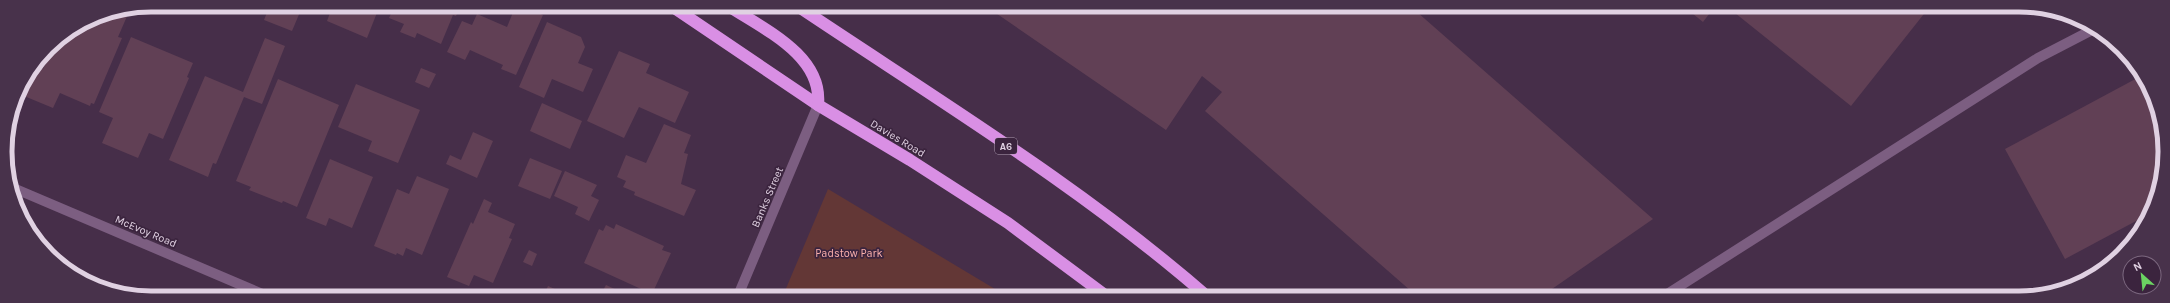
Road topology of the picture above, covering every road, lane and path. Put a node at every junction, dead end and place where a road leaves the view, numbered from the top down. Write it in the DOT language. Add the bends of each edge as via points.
graph roads {
  1 [pos="680,12"];
  2 [pos="738,12"];
  3 [pos="806,12"];
  4 [pos="2089,32"];
  5 [pos="818,105"];
  6 [pos="17,190"];
  7 [pos="256,291"];
  8 [pos="740,291"];
  9 [pos="1100,291"];
  10 [pos="1200,291"];
  11 [pos="1672,291"];
  1 -- 5 [label="highway, Davies Road"];
  2 -- 5 [label="highway" via="787,45 805,61 818,86"];
  3 -- 10 [label="highway, A6" via="1108,217"];
  4 -- 11 [label="street" via="2038,58"];
  5 -- 8 [label="street, Banks Street"];
  5 -- 9 [label="highway, Davies Road" via="1008,223"];
  6 -- 7 [label="street, McEvoy Road"];
}
